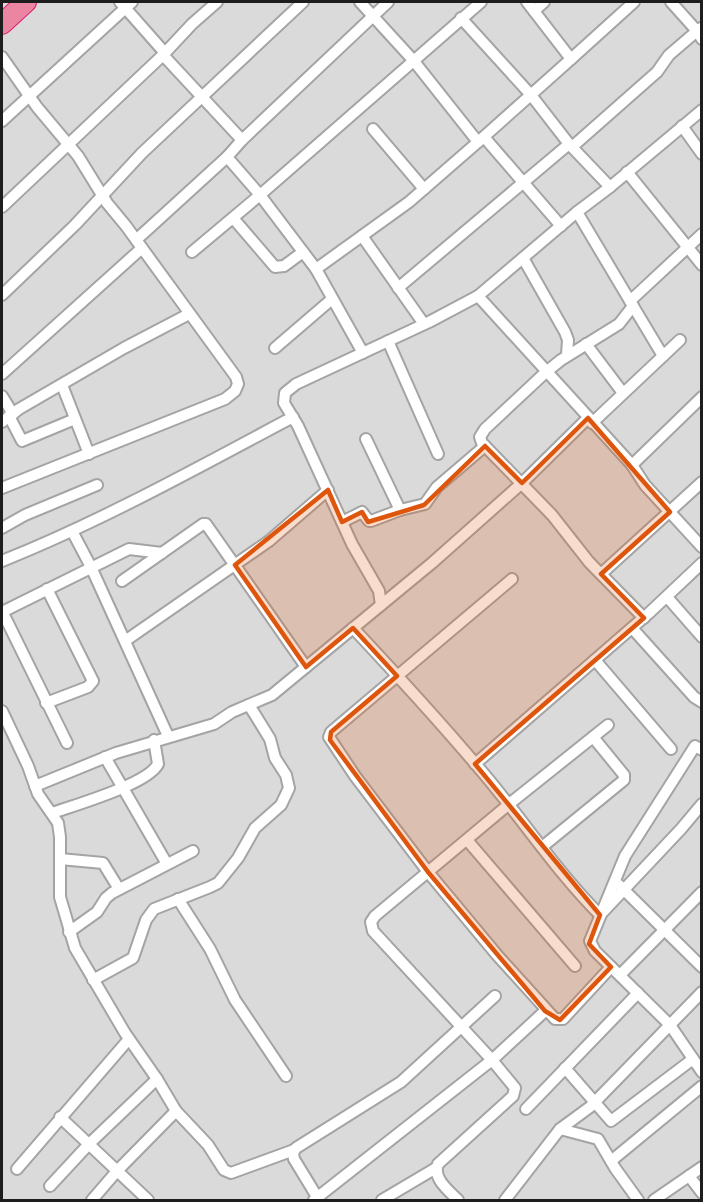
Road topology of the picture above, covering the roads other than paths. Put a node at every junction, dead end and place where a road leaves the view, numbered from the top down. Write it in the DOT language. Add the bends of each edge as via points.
graph roads {
  1 [pos="11,2"];
  2 [pos="26,2"];
  3 [pos="218,2"];
  4 [pos="303,2"];
  5 [pos="360,2"];
  6 [pos="388,2"];
  7 [pos="481,2"];
  8 [pos="544,2"];
  9 [pos="634,2"];
  10 [pos="670,2"];
  11 [pos="126,4"];
  12 [pos="530,6"];
  13 [pos="2,10"];
  14 [pos="373,16"];
  15 [pos="461,18"];
  16 [pos="2,24"];
  17 [pos="700,32"];
  18 [pos="164,54"];
  19 [pos="2,57"];
  20 [pos="571,59"];
  21 [pos="413,60"];
  22 [pos="531,95"];
  23 [pos="29,96"];
  24 [pos="201,97"];
  25 [pos="702,110"];
  26 [pos="2,121"];
  27 [pos="682,126"];
  28 [pos="373,129"];
  29 [pos="481,139"];
  30 [pos="242,140"];
  31 [pos="70,145"];
  32 [pos="570,146"];
  33 [pos="702,154"];
  34 [pos="227,157"];
  35 [pos="627,172"];
  36 [pos="524,183"];
  37 [pos="610,187"];
  38 [pos="424,189"];
  39 [pos="260,195"];
  40 [pos="104,196"];
  41 [pos="2,207"];
  42 [pos="577,212"];
  43 [pos="233,218"];
  44 [pos="561,226"];
  45 [pos="702,234"];
  46 [pos="362,236"];
  47 [pos="139,244"];
  48 [pos="687,247"];
  49 [pos="192,252"];
  50 [pos="303,252"];
  51 [pos="523,258"];
  52 [pos="702,265"];
  53 [pos="316,269"];
  54 [pos="398,288"];
  55 [pos="2,295"];
  56 [pos="478,296"];
  57 [pos="332,299"];
  58 [pos="632,304"];
  59 [pos="189,314"];
  60 [pos="424,324"];
  61 [pos="680,339"];
  62 [pos="388,341"];
  63 [pos="586,344"];
  64 [pos="275,348"];
  65 [pos="363,353"];
  66 [pos="567,356"];
  67 [pos="663,356"];
  68 [pos="546,372"];
  69 [pos="2,374"];
  70 [pos="62,386"];
  71 [pos="623,393"];
  72 [pos="2,396"];
  73 [pos="702,397"];
  74 [pos="8,417"];
  75 [pos="293,417"];
  76 [pos="75,419"];
  77 [pos="590,420"];
  78 [pos="366,439"];
  79 [pos="485,446"];
  80 [pos="89,454"];
  81 [pos="438,454"];
  82 [pos="632,465"];
  83 [pos="702,482"];
  84 [pos="522,483"];
  85 [pos="97,485"];
  86 [pos="2,488"];
  87 [pos="328,490"];
  88 [pos="400,510"];
  89 [pos="670,512"];
  90 [pos="342,522"];
  91 [pos="2,528"];
  92 [pos="72,531"];
  93 [pos="702,547"];
  94 [pos="162,553"];
  95 [pos="2,561"];
  96 [pos="702,563"];
  97 [pos="235,565"];
  98 [pos="91,567"];
  99 [pos="601,574"];
  100 [pos="512,579"];
  101 [pos="123,581"];
  102 [pos="47,589"];
  103 [pos="667,597"];
  104 [pos="381,605"];
  105 [pos="2,612"];
  106 [pos="644,618"];
  107 [pos="353,628"];
  108 [pos="632,628"];
  109 [pos="702,637"];
  110 [pos="125,641"];
  111 [pos="595,660"];
  112 [pos="306,667"];
  113 [pos="397,676"];
  114 [pos="702,702"];
  115 [pos="46,704"];
  116 [pos="249,705"];
  117 [pos="3,719"];
  118 [pos="608,725"];
  119 [pos="168,736"];
  120 [pos="592,737"];
  121 [pos="154,740"];
  122 [pos="67,743"];
  123 [pos="671,749"];
  124 [pos="702,750"];
  125 [pos="105,757"];
  126 [pos="475,764"];
  127 [pos="35,786"];
  128 [pos="123,787"];
  129 [pos="702,804"];
  130 [pos="508,805"];
  131 [pos="52,813"];
  132 [pos="467,840"];
  133 [pos="542,848"];
  134 [pos="193,851"];
  135 [pos="60,859"];
  136 [pos="167,864"];
  137 [pos="428,872"];
  138 [pos="615,880"];
  139 [pos="623,888"];
  140 [pos="119,889"];
  141 [pos="702,892"];
  142 [pos="178,899"];
  143 [pos="600,915"];
  144 [pos="665,929"];
  145 [pos="69,932"];
  146 [pos="575,966"];
  147 [pos="611,967"];
  148 [pos="702,967"];
  149 [pos="620,975"];
  150 [pos="93,980"];
  151 [pos="702,992"];
  152 [pos="638,993"];
  153 [pos="495,996"];
  154 [pos="545,1011"];
  155 [pos="670,1025"];
  156 [pos="461,1027"];
  157 [pos="129,1039"];
  158 [pos="693,1059"];
  159 [pos="492,1060"];
  160 [pos="565,1068"];
  161 [pos="702,1072"];
  162 [pos="286,1076"];
  163 [pos="157,1079"];
  164 [pos="702,1086"];
  165 [pos="594,1103"];
  166 [pos="525,1109"];
  167 [pos="176,1111"];
  168 [pos="60,1117"];
  169 [pos="560,1129"];
  170 [pos="89,1144"];
  171 [pos="294,1150"];
  172 [pos="610,1161"];
  173 [pos="702,1167"];
  174 [pos="17,1168"];
  175 [pos="436,1168"];
  176 [pos="117,1171"];
  177 [pos="689,1176"];
  178 [pos="50,1186"];
  179 [pos="702,1193"];
  180 [pos="515,1196"];
  181 [pos="92,1200"];
  182 [pos="147,1200"];
  183 [pos="317,1200"];
  184 [pos="382,1200"];
  185 [pos="458,1200"];
  186 [pos="505,1200"];
  187 [pos="638,1200"];
  188 [pos="654,1200"];
  1 -- 13 [label="highway"];
  2 -- 16 [label="highway"];
  3 -- 18 [label="street"];
  4 -- 24 [label="street"];
  5 -- 14 [label="street"];
  6 -- 14 [label="street"];
  7 -- 15 [label="street"];
  8 -- 12 [label="street"];
  9 -- 20 [label="street"];
  10 -- 17 [label="street"];
  11 -- 18 [label="street"];
  11 -- 23 [label="street"];
  12 -- 20 [label="street"];
  14 -- 21 [label="street"];
  14 -- 30 [label="street"];
  15 -- 21 [label="street"];
  15 -- 22 [label="street"];
  17 -- 32 [label="street" via="669,55 657,72"];
  18 -- 24 [label="street"];
  18 -- 31 [label="street"];
  19 -- 23 [label="street"];
  20 -- 22 [label="street"];
  21 -- 29 [label="street"];
  21 -- 39 [label="street"];
  22 -- 29 [label="street"];
  22 -- 32 [label="street"];
  23 -- 26 [label="street"];
  23 -- 31 [label="street"];
  24 -- 30 [label="street"];
  24 -- 40 [label="street"];
  25 -- 27 [label="street"];
  27 -- 33 [label="street"];
  27 -- 35 [label="street"];
  28 -- 38 [label="street"];
  29 -- 36 [label="street"];
  29 -- 38 [label="street"];
  30 -- 34 [label="street"];
  31 -- 40 [label="street"];
  31 -- 41 [label="street"];
  32 -- 36 [label="street"];
  32 -- 37 [label="street"];
  34 -- 39 [label="street"];
  34 -- 47 [label="street"];
  35 -- 37 [label="street"];
  35 -- 48 [label="street"];
  36 -- 44 [label="street"];
  36 -- 54 [label="street"];
  37 -- 42 [label="street"];
  38 -- 46 [label="street"];
  39 -- 43 [label="street"];
  39 -- 50 [label="street"];
  40 -- 47 [label="street"];
  40 -- 55 [label="street"];
  42 -- 44 [label="street"];
  42 -- 58 [label="street"];
  43 -- 49 [label="street"];
  43 -- 50 [label="street" via="276,267 284,266"];
  44 -- 51 [label="street"];
  45 -- 48 [label="street"];
  46 -- 53 [label="street"];
  46 -- 54 [label="street"];
  47 -- 59 [label="street"];
  47 -- 69 [label="street"];
  48 -- 52 [label="street"];
  48 -- 58 [label="street"];
  50 -- 53 [label="street"];
  51 -- 56 [label="street"];
  51 -- 66 [label="street" via="565,332"];
  53 -- 57 [label="street"];
  54 -- 60 [label="street"];
  56 -- 60 [label="street"];
  56 -- 68 [label="street"];
  57 -- 64 [label="street"];
  57 -- 65 [label="street"];
  58 -- 63 [label="street" via="619,324"];
  58 -- 67 [label="street"];
  59 -- 70 [label="street"];
  59 -- 80 [label="street" via="236,377 235,391 225,399"];
  60 -- 62 [label="street"];
  61 -- 67 [label="street"];
  62 -- 65 [label="street"];
  62 -- 81 [label="street"];
  63 -- 66 [label="street"];
  63 -- 71 [label="street"];
  65 -- 75 [label="street" via="287,390 283,399"];
  66 -- 68 [label="street"];
  67 -- 71 [label="street"];
  68 -- 77 [label="street"];
  68 -- 79 [label="street" via="481,434"];
  70 -- 74 [label="street"];
  70 -- 76 [label="street"];
  71 -- 77 [label="street"];
  72 -- 74 [label="street"];
  73 -- 82 [label="street"];
  74 -- 76 [label="street" via="24,441"];
  75 -- 87 [label="street"];
  75 -- 92 [label="street"];
  76 -- 80 [label="street"];
  77 -- 82 [label="street"];
  77 -- 84 [label="street"];
  78 -- 88 [label="street"];
  79 -- 84 [label="street"];
  79 -- 88 [label="street" via="437,487 425,504"];
  80 -- 86 [label="street"];
  82 -- 89 [label="street"];
  83 -- 89 [label="street"];
  84 -- 99 [label="street"];
  84 -- 104 [label="street"];
  85 -- 91 [label="street"];
  87 -- 90 [label="street"];
  87 -- 97 [label="street" via="269,542"];
  88 -- 90 [label="street" via="370,522 362,512"];
  89 -- 93 [label="street"];
  89 -- 99 [label="street"];
  90 -- 104 [label="street" via="378,591"];
  92 -- 95 [label="street"];
  92 -- 98 [label="street"];
  94 -- 97 [label="street" via="206,524"];
  94 -- 98 [label="street" via="129,549"];
  94 -- 101 [label="street"];
  96 -- 103 [label="street"];
  97 -- 110 [label="street"];
  97 -- 112 [label="street"];
  98 -- 102 [label="street"];
  98 -- 110 [label="street"];
  99 -- 106 [label="street"];
  100 -- 113 [label="street"];
  102 -- 105 [label="street"];
  102 -- 115 [label="street" via="93,681 88,687"];
  103 -- 106 [label="street"];
  103 -- 109 [label="street"];
  104 -- 107 [label="street"];
  105 -- 115 [label="street"];
  106 -- 108 [label="street"];
  107 -- 112 [label="street"];
  107 -- 113 [label="street"];
  108 -- 111 [label="street"];
  108 -- 114 [label="street"];
  110 -- 119 [label="street"];
  111 -- 123 [label="street"];
  111 -- 126 [label="street"];
  112 -- 116 [label="street" via="272,695"];
  113 -- 126 [label="street"];
  113 -- 137 [label="street" via="329,737"];
  115 -- 122 [label="street"];
  116 -- 119 [label="street" via="214,723"];
  116 -- 142 [label="street" via="286,775 287,794 278,808 255,828 218,882"];
  117 -- 127 [label="street"];
  118 -- 120 [label="street"];
  119 -- 121 [label="street"];
  120 -- 130 [label="street"];
  120 -- 133 [label="street" via="624,780"];
  121 -- 125 [label="street"];
  121 -- 128 [label="street" via="156,768"];
  124 -- 138 [label="street" via="695,746 625,856"];
  125 -- 127 [label="street"];
  125 -- 128 [label="street"];
  126 -- 130 [label="street"];
  127 -- 131 [label="street"];
  128 -- 131 [label="street"];
  128 -- 136 [label="street"];
  129 -- 139 [label="street"];
  130 -- 132 [label="street"];
  130 -- 133 [label="street"];
  131 -- 135 [label="street" via="59,827"];
  132 -- 137 [label="street"];
  132 -- 146 [label="street"];
  133 -- 143 [label="street"];
  134 -- 136 [label="street"];
  135 -- 140 [label="street" via="103,863"];
  135 -- 145 [label="street" via="60,897"];
  136 -- 140 [label="street"];
  137 -- 154 [label="street"];
  137 -- 156 [label="street" via="370,924"];
  138 -- 139 [label="street"];
  138 -- 143 [label="street"];
  139 -- 143 [label="street"];
  139 -- 144 [label="street"];
  140 -- 145 [label="street" via="106,898 98,912"];
  141 -- 144 [label="street"];
  142 -- 150 [label="street" via="154,909 131,960"];
  142 -- 162 [label="street" via="210,949 235,1000"];
  143 -- 147 [label="street" via="590,944"];
  144 -- 148 [label="street"];
  144 -- 149 [label="street"];
  145 -- 150 [label="street"];
  147 -- 149 [label="street"];
  147 -- 154 [label="street" via="560,1020"];
  149 -- 152 [label="street"];
  150 -- 157 [label="street"];
  151 -- 155 [label="street"];
  152 -- 155 [label="street"];
  152 -- 160 [label="street"];
  153 -- 156 [label="street"];
  154 -- 159 [label="street"];
  155 -- 158 [label="street"];
  155 -- 165 [label="street"];
  156 -- 159 [label="street"];
  156 -- 171 [label="street" via="401,1082"];
  157 -- 163 [label="street"];
  157 -- 168 [label="street"];
  158 -- 161 [label="street"];
  158 -- 165 [label="street" via="612,1120"];
  159 -- 175 [label="street" via="515,1093"];
  159 -- 183 [label="street"];
  160 -- 165 [label="street"];
  160 -- 166 [label="street"];
  163 -- 167 [label="street"];
  163 -- 170 [label="street"];
  164 -- 172 [label="street"];
  165 -- 169 [label="street"];
  167 -- 171 [label="street" via="231,1173"];
  167 -- 176 [label="street"];
  168 -- 170 [label="street"];
  168 -- 174 [label="street"];
  169 -- 172 [label="street" via="598,1138"];
  169 -- 180 [label="street"];
  170 -- 176 [label="street"];
  170 -- 178 [label="street"];
  171 -- 183 [label="street" via="294,1159"];
  172 -- 187 [label="street"];
  173 -- 177 [label="street"];
  175 -- 184 [label="street"];
  175 -- 185 [label="street" via="439,1179"];
  176 -- 181 [label="street"];
  176 -- 182 [label="street"];
  177 -- 179 [label="street"];
  177 -- 188 [label="street"];
  180 -- 186 [label="street"];
}
